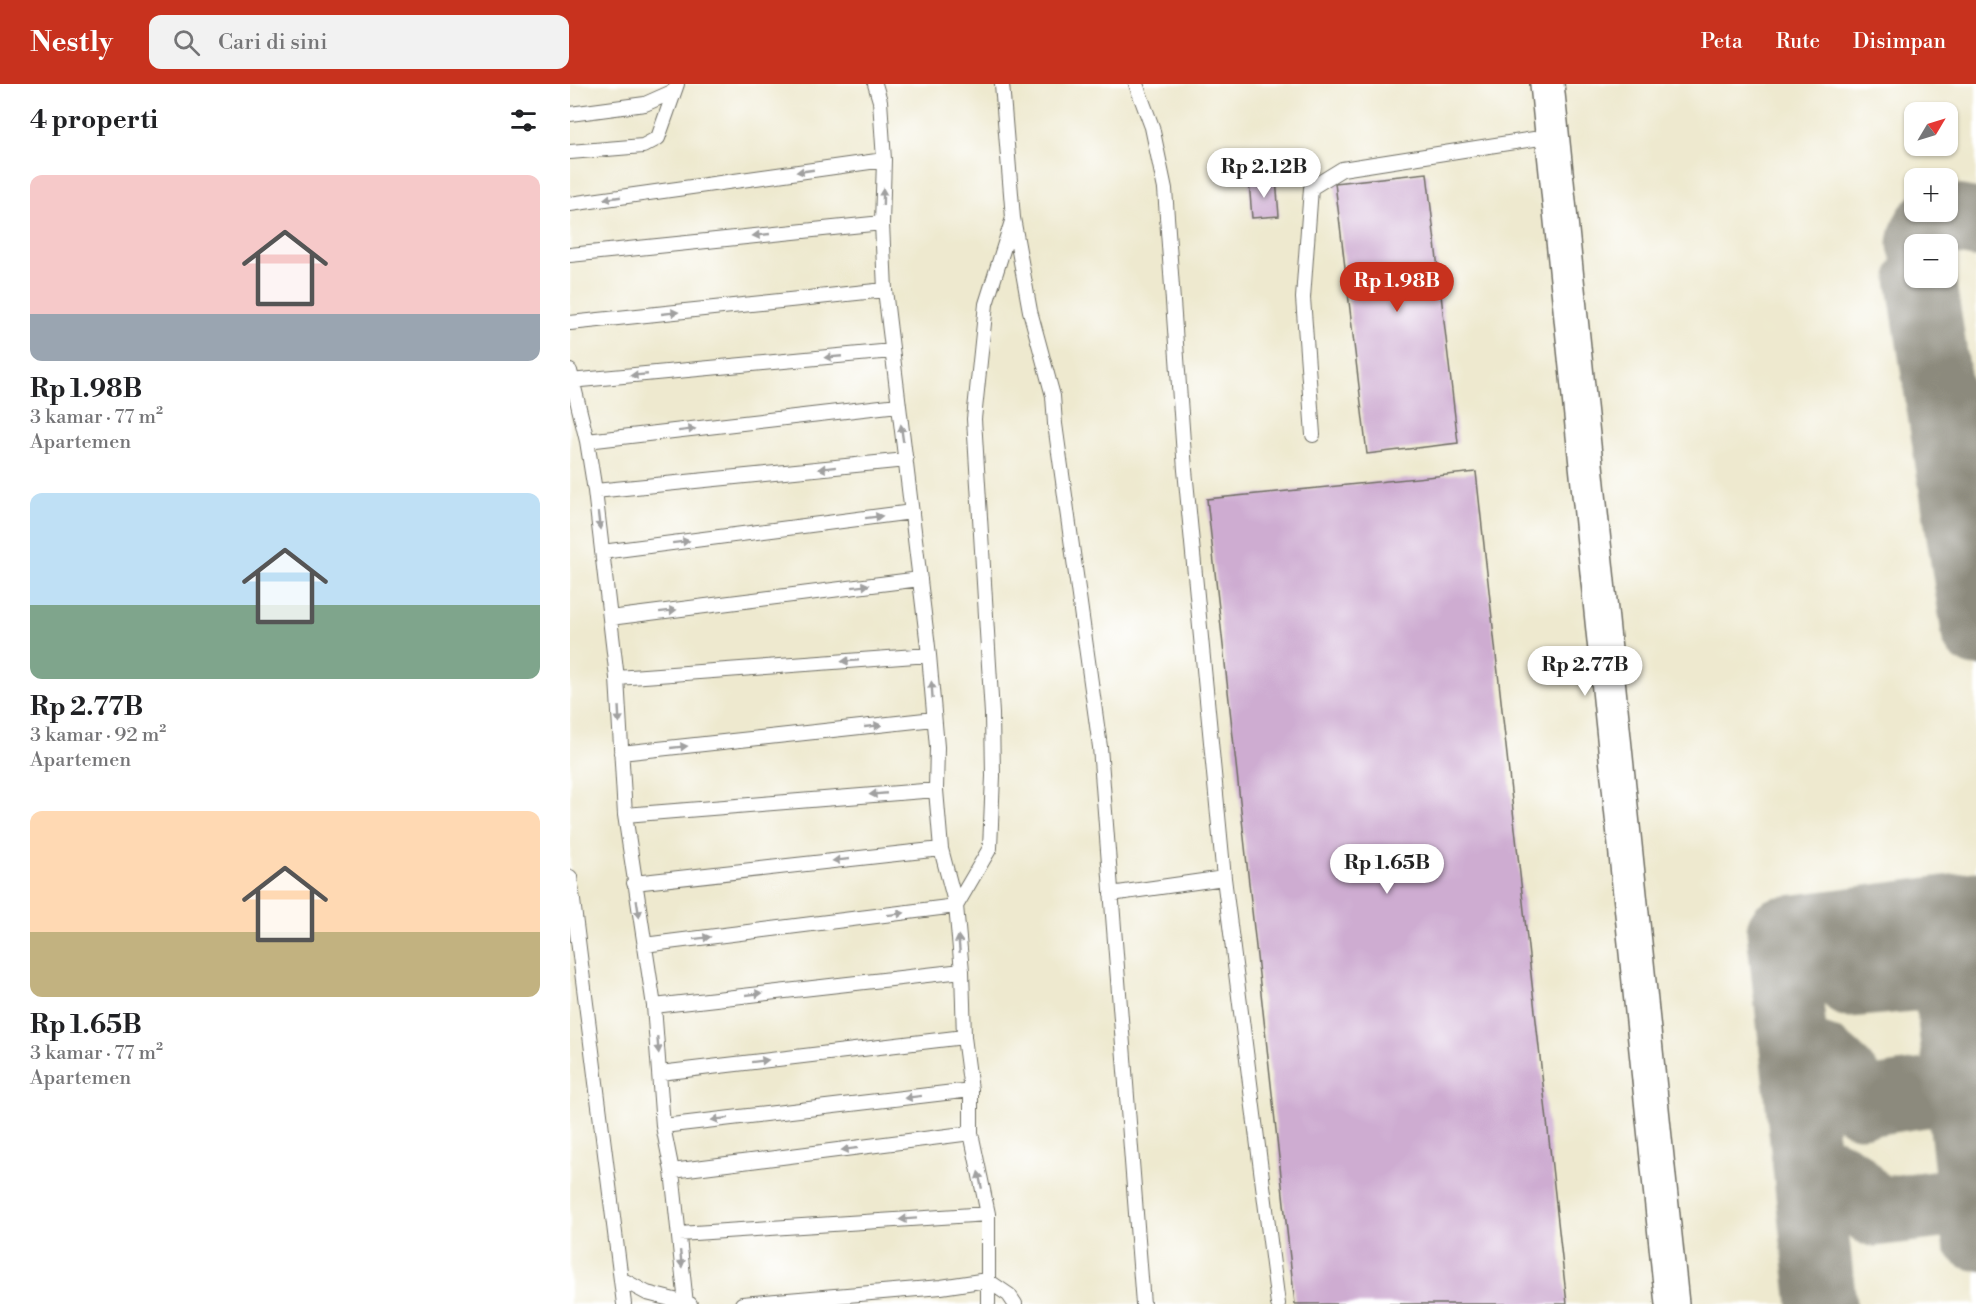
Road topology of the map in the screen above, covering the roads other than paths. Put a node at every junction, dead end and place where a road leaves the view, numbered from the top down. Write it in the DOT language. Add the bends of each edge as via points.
graph roads {
  1 [pos="875,84"];
  2 [pos="1002,84"];
  3 [pos="1136,84"];
  4 [pos="1547,84"];
  5 [pos="674,88"];
  6 [pos="570,114"];
  7 [pos="1553,136"];
  8 [pos="570,152"];
  9 [pos="884,160"];
  10 [pos="570,204"];
  11 [pos="1013,218"];
  12 [pos="882,223"];
  13 [pos="570,255"];
  14 [pos="885,290"];
  15 [pos="570,323"];
  16 [pos="892,351"];
  17 [pos="571,378"];
  18 [pos="898,405"];
  19 [pos="1312,435"];
  20 [pos="587,441"];
  21 [pos="906,460"];
  22 [pos="595,491"];
  23 [pos="912,512"];
  24 [pos="602,552"];
  25 [pos="920,579"];
  26 [pos="610,618"];
  27 [pos="929,655"];
  28 [pos="617,678"];
  29 [pos="934,719"];
  30 [pos="621,753"];
  31 [pos="936,790"];
  32 [pos="625,815"];
  33 [pos="941,849"];
  34 [pos="570,877"];
  35 [pos="1224,878"];
  36 [pos="634,883"];
  37 [pos="1111,894"];
  38 [pos="956,906"];
  39 [pos="644,945"];
  40 [pos="962,971"];
  41 [pos="654,1006"];
  42 [pos="964,1037"];
  43 [pos="660,1073"];
  44 [pos="971,1090"];
  45 [pos="663,1126"];
  46 [pos="971,1133"];
  47 [pos="672,1171"];
  48 [pos="988,1214"];
  49 [pos="679,1234"];
  50 [pos="621,1280"];
  51 [pos="987,1280"];
  52 [pos="624,1304"];
  53 [pos="687,1304"];
  54 [pos="742,1304"];
  55 [pos="988,1304"];
  56 [pos="1016,1304"];
  57 [pos="1143,1304"];
  58 [pos="1278,1304"];
  59 [pos="1672,1304"];
  1 -- 9 [label="lane"];
  2 -- 11 [label="lane"];
  3 -- 35 [label="lane" via="1152,127 1165,189 1185,470"];
  4 -- 7 [label="street"];
  5 -- 6 [label="lane" via="645,104"];
  5 -- 8 [label="lane" via="658,138 643,146"];
  7 -- 19 [label="lane" via="1342,169 1311,188 1303,298"];
  7 -- 59 [label="street"];
  9 -- 10 [label="lane, one-way"];
  12 -- 9 [label="lane, one-way"];
  11 -- 37 [label="lane" via="1030,311 1053,396 1100,747"];
  11 -- 38 [label="lane" via="986,304 974,419 992,714 990,848"];
  12 -- 13 [label="lane, one-way"];
  12 -- 14 [label="lane"];
  15 -- 14 [label="lane, one-way"];
  14 -- 16 [label="lane"];
  16 -- 17 [label="lane, one-way"];
  16 -- 18 [label="lane"];
  17 -- 20 [label="lane"];
  20 -- 18 [label="lane, one-way"];
  21 -- 18 [label="lane, one-way"];
  20 -- 22 [label="lane"];
  21 -- 22 [label="lane, one-way"];
  21 -- 23 [label="lane"];
  22 -- 24 [label="lane, one-way"];
  24 -- 23 [label="lane, one-way"];
  23 -- 25 [label="lane"];
  24 -- 26 [label="lane"];
  26 -- 25 [label="lane, one-way"];
  25 -- 27 [label="lane"];
  26 -- 28 [label="lane"];
  27 -- 28 [label="lane, one-way"];
  29 -- 27 [label="lane, one-way"];
  28 -- 30 [label="lane, one-way"];
  30 -- 29 [label="lane, one-way"];
  29 -- 31 [label="lane"];
  30 -- 32 [label="lane"];
  31 -- 32 [label="lane, one-way"];
  31 -- 33 [label="lane"];
  32 -- 36 [label="lane"];
  33 -- 36 [label="lane, one-way"];
  33 -- 38 [label="lane"];
  34 -- 50 [label="lane"];
  35 -- 37 [label="lane"];
  35 -- 58 [label="lane"];
  36 -- 39 [label="lane, one-way"];
  37 -- 57 [label="lane"];
  39 -- 38 [label="lane, one-way"];
  40 -- 38 [label="lane, one-way"];
  39 -- 41 [label="lane"];
  41 -- 40 [label="lane, one-way"];
  40 -- 42 [label="lane"];
  41 -- 43 [label="lane, one-way"];
  43 -- 42 [label="lane, one-way"];
  42 -- 44 [label="lane"];
  43 -- 45 [label="lane"];
  44 -- 45 [label="lane, one-way"];
  44 -- 46 [label="lane"];
  45 -- 47 [label="lane"];
  46 -- 47 [label="lane, one-way"];
  48 -- 46 [label="lane, one-way"];
  47 -- 49 [label="lane"];
  48 -- 49 [label="lane, one-way"];
  48 -- 51 [label="lane"];
  49 -- 53 [label="lane, one-way"];
  50 -- 52 [label="lane"];
  50 -- 53 [label="lane" via="647,1293"];
  51 -- 54 [label="lane"];
  51 -- 55 [label="lane"];
  51 -- 56 [label="lane"];
}
